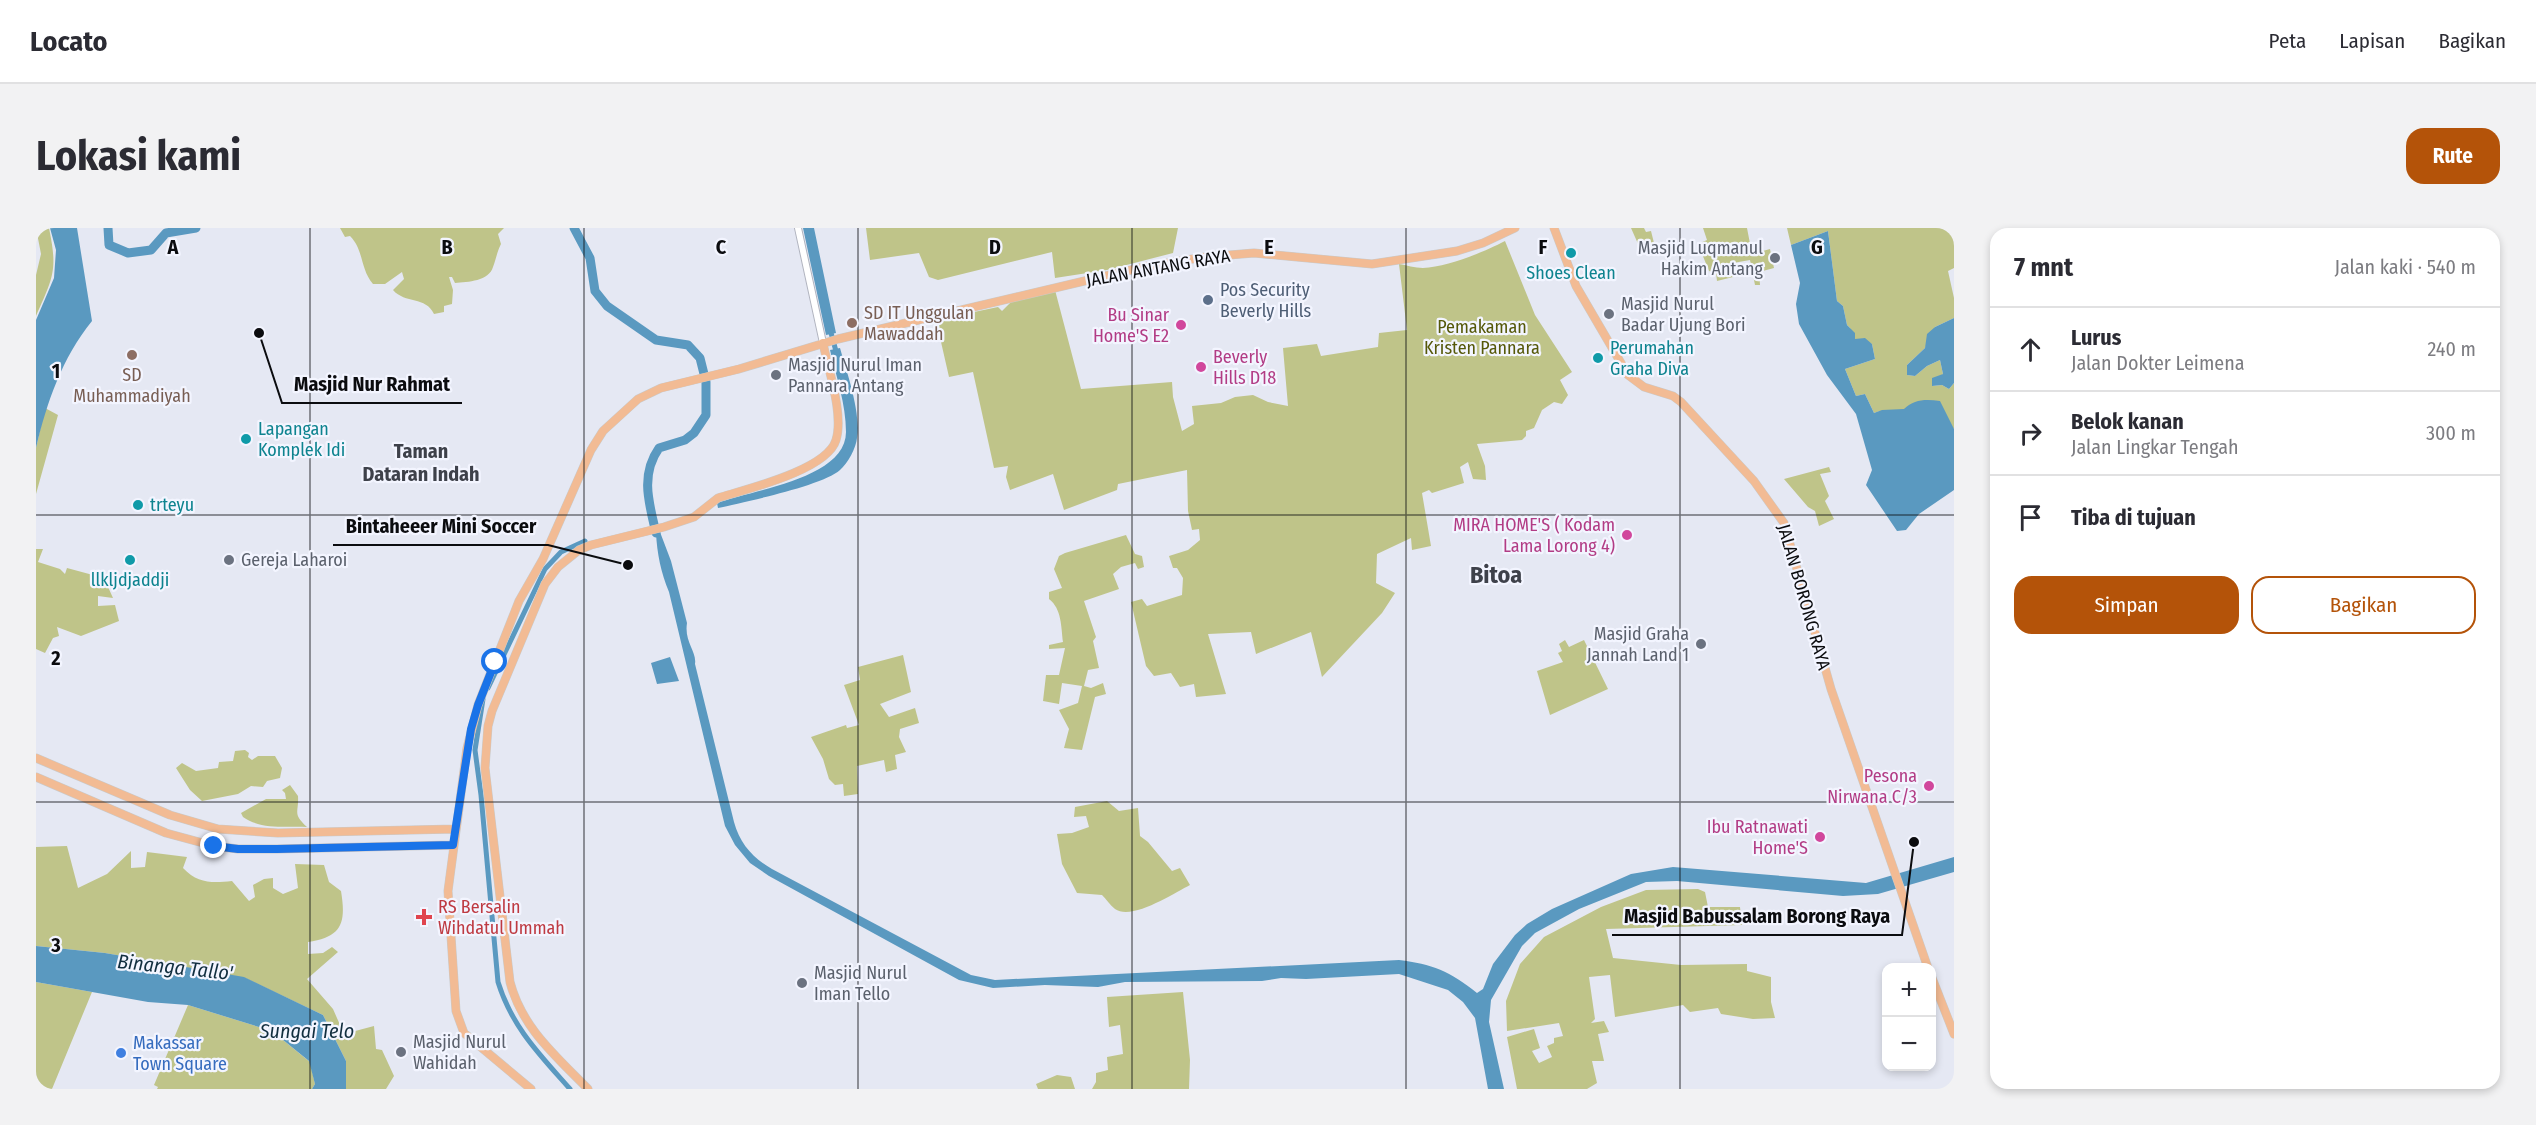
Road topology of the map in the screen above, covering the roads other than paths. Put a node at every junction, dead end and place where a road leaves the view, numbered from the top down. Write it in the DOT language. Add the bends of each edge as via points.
graph roads {
  1 [pos="798,228"];
  2 [pos="1515,228"];
  3 [pos="1554,228"];
  4 [pos="823,343"];
  5 [pos="524,592"];
  6 [pos="539,599"];
  7 [pos="36,758"];
  8 [pos="36,777"];
  9 [pos="455,829"];
  10 [pos="453,845"];
  11 [pos="1926,963"];
  12 [pos="1936,988"];
  13 [pos="1954,1034"];
  14 [pos="531,1089"];
  15 [pos="588,1089"];
  1 -- 4 [label="street"];
  2 -- 4 [label="main road, JALAN ANTANG RAYA" via="1456,251 1372,264 1254,253 1168,262"];
  3 -- 11 [label="main road, JALAN BORONG RAYA" via="1578,292 1628,375 1644,387 1677,398 1780,515 1832,689"];
  4 -- 5 [label="main road, JALAN ANTANG RAYA" via="661,388 638,399 598,436 543,559"];
  4 -- 6 [label="main road" via="837,425 836,441 827,455 804,469 718,498 702,513 579,550 554,572"];
  5 -- 6 [label="main road"];
  5 -- 9 [label="main road, JALAN ANTANG RAYA" via="474,715"];
  6 -- 15 [label="main road" via="488,726 488,800 513,993 536,1034"];
  7 -- 9 [label="main road" via="170,815 218,829 278,833"];
  8 -- 10 [label="main road" via="166,833 214,846 277,849"];
  9 -- 10 [label="main road, JALAN ANTANG RAYA"];
  10 -- 14 [label="main road, JALAN ANTANG RAYA" via="448,891 457,1018 464,1033"];
  12 -- 13 [label="main road"];
}
